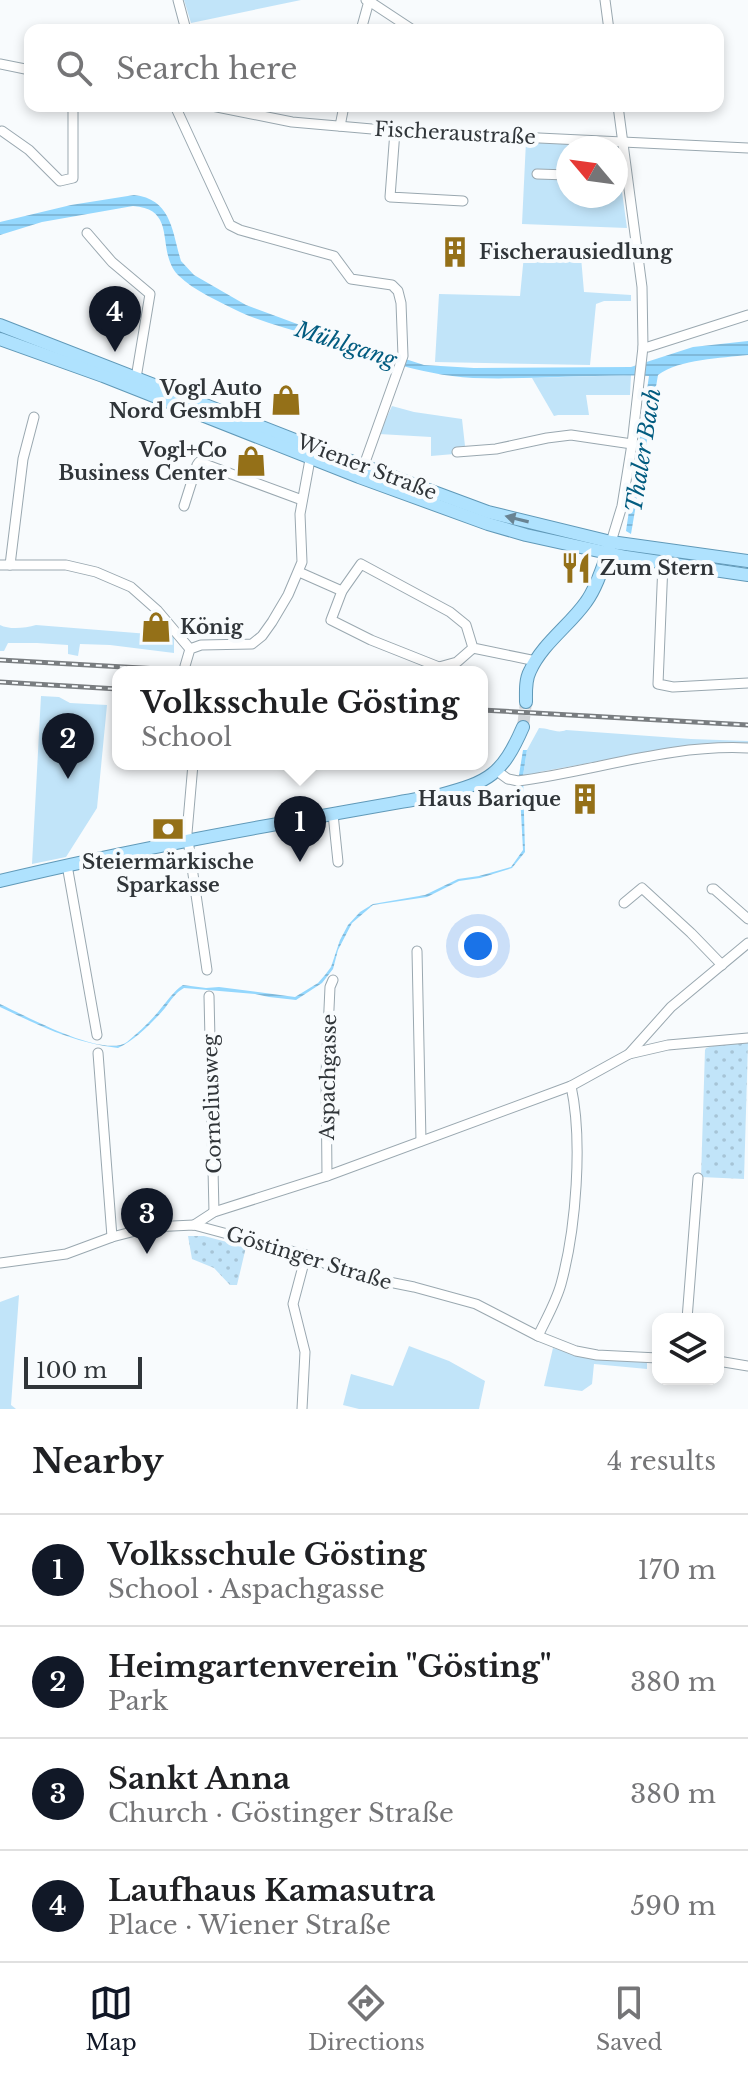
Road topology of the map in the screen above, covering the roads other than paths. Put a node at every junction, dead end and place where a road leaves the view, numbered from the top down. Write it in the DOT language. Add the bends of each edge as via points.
graph roads {
  1 [pos="178,0"];
  2 [pos="605,0"];
  3 [pos="367,1"];
  4 [pos="184,24"];
  5 [pos="362,24"];
  6 [pos="403,24"];
  7 [pos="608,24"];
  8 [pos="0,64"];
  9 [pos="24,69"];
  10 [pos="73,112"];
  11 [pos="178,112"];
  12 [pos="242,112"];
  13 [pos="343,112"];
  14 [pos="619,112"];
  15 [pos="340,126"];
  16 [pos="2,131"];
  17 [pos="395,131"];
  18 [pos="621,136"];
  19 [pos="556,139"];
  20 [pos="628,142"];
  21 [pos="748,148"];
  22 [pos="537,174"];
  23 [pos="556,175"];
  24 [pos="463,201"];
  25 [pos="627,208"];
  26 [pos="87,233"];
  27 [pos="748,315"];
  28 [pos="0,325"];
  29 [pos="0,339"];
  30 [pos="643,347"];
  31 [pos="136,378"];
  32 [pos="34,417"];
  33 [pos="632,444"];
  34 [pos="312,452"];
  35 [pos="457,452"];
  36 [pos="364,465"];
  37 [pos="302,500"];
  38 [pos="184,506"];
  39 [pos="609,548"];
  40 [pos="748,561"];
  41 [pos="663,563"];
  42 [pos="5,565"];
  43 [pos="299,572"];
  44 [pos="748,575"];
  45 [pos="342,591"];
  46 [pos="473,648"];
  47 [pos="190,649"];
  48 [pos="536,661"];
  49 [pos="185,666"];
  50 [pos="436,666"];
  51 [pos="443,666"];
  52 [pos="748,683"];
  53 [pos="526,702"];
  54 [pos="523,727"];
  55 [pos="748,748"];
  56 [pos="500,767"];
  57 [pos="192,770"];
  58 [pos="333,814"];
  59 [pos="188,841"];
  60 [pos="338,862"];
  61 [pos="67,865"];
  62 [pos="0,881"];
  63 [pos="712,889"];
  64 [pos="624,903"];
  65 [pos="748,919"];
  66 [pos="748,943"];
  67 [pos="417,951"];
  68 [pos="722,965"];
  69 [pos="207,970"];
  70 [pos="333,980"];
  71 [pos="209,996"];
  72 [pos="97,1035"];
  73 [pos="748,1038"];
  74 [pos="98,1053"];
  75 [pos="629,1054"];
  76 [pos="571,1086"];
  77 [pos="421,1141"];
  78 [pos="327,1176"];
  79 [pos="698,1178"];
  80 [pos="214,1212"];
  81 [pos="194,1225"];
  82 [pos="112,1237"];
  83 [pos="306,1255"];
  84 [pos="0,1263"];
  85 [pos="687,1313"];
  86 [pos="538,1336"];
  87 [pos="652,1358"];
  88 [pos="724,1362"];
  89 [pos="748,1366"];
  90 [pos="302,1409"];
  1 -- 4 [label="street"];
  2 -- 7 [label="street"];
  3 -- 5 [label="street"];
  3 -- 6 [label="street"];
  8 -- 9 [label="street"];
  10 -- 16 [label="street" via="73,178 60,181"];
  11 -- 36 [label="street" via="230,225 334,256 351,279 398,291 403,356"];
  12 -- 15 [label="street, Fischeraustraße"];
  13 -- 15 [label="street"];
  14 -- 18 [label="street"];
  15 -- 17 [label="street, Fischeraustraße"];
  17 -- 19 [label="street, Fischeraustraße"];
  17 -- 24 [label="street" via="390,197"];
  20 -- 21 [label="street, Fischeraustraße"];
  22 -- 23 [label="street"];
  25 -- 30 [label="street" via="642,287"];
  26 -- 31 [label="street" via="112,262 151,291"];
  27 -- 30 [label="street"];
  28 -- 31 [label="main road, Wiener Straße"];
  29 -- 34 [label="main road, Wiener Straße"];
  30 -- 33 [label="street"];
  31 -- 34 [label="main road, Wiener Straße"];
  32 -- 42 [label="street"];
  33 -- 35 [label="street" via="571,435"];
  33 -- 39 [label="street"];
  34 -- 36 [label="main road, Wiener Straße"];
  34 -- 37 [label="street"];
  34 -- 39 [label="main road, Wiener Straße" via="488,524"];
  39 -- 36 [label="main road, Wiener Straße, one-way" via="488,512"];
  37 -- 38 [label="street" via="199,462"];
  37 -- 43 [label="street"];
  39 -- 40 [label="main road, Wiener Straße"];
  39 -- 41 [label="main road, Wiener Straße"];
  39 -- 48 [label="main road" via="587,601"];
  41 -- 44 [label="main road, Wiener Straße"];
  41 -- 52 [label="street" via="658,684"];
  42 -- 47 [label="street" via="66,565 131,587"];
  43 -- 45 [label="street"];
  43 -- 47 [label="street" via="272,622 252,644"];
  45 -- 46 [label="street" via="361,564 450,612 466,625"];
  45 -- 50 [label="street" via="331,620"];
  46 -- 48 [label="street"];
  46 -- 51 [label="street"];
  47 -- 49 [label="street"];
  48 -- 53 [label="main road" via="526,682"];
  54 -- 56 [label="main road"];
  55 -- 56 [label="street" via="676,751 522,780 508,779"];
  56 -- 58 [label="main road" via="473,786"];
  57 -- 59 [label="street"];
  58 -- 59 [label="main road"];
  58 -- 60 [label="street"];
  59 -- 61 [label="main road"];
  59 -- 69 [label="street"];
  61 -- 62 [label="main road"];
  61 -- 72 [label="street"];
  63 -- 65 [label="street"];
  64 -- 68 [label="street" via="642,888"];
  66 -- 68 [label="street"];
  67 -- 77 [label="street"];
  68 -- 75 [label="street" via="671,1007"];
  70 -- 78 [label="street, Aspachgasse" via="326,1074"];
  71 -- 80 [label="street, Corneliusweg"];
  73 -- 75 [label="street"];
  74 -- 82 [label="street"];
  75 -- 76 [label="street"];
  76 -- 77 [label="street"];
  76 -- 86 [label="street" via="578,1141 572,1229 561,1284"];
  77 -- 78 [label="street"];
  78 -- 80 [label="street"];
  79 -- 85 [label="street"];
  80 -- 81 [label="street"];
  81 -- 82 [label="street, Göstinger Straße" via="151,1227"];
  81 -- 83 [label="street, Göstinger Straße"];
  82 -- 84 [label="street, Göstinger Straße" via="66,1254"];
  83 -- 86 [label="street, Göstinger Straße" via="349,1274 476,1304"];
  83 -- 90 [label="street" via="293,1304 305,1352"];
  86 -- 87 [label="street, Göstinger Straße" via="597,1355"];
  88 -- 89 [label="street"];
}
